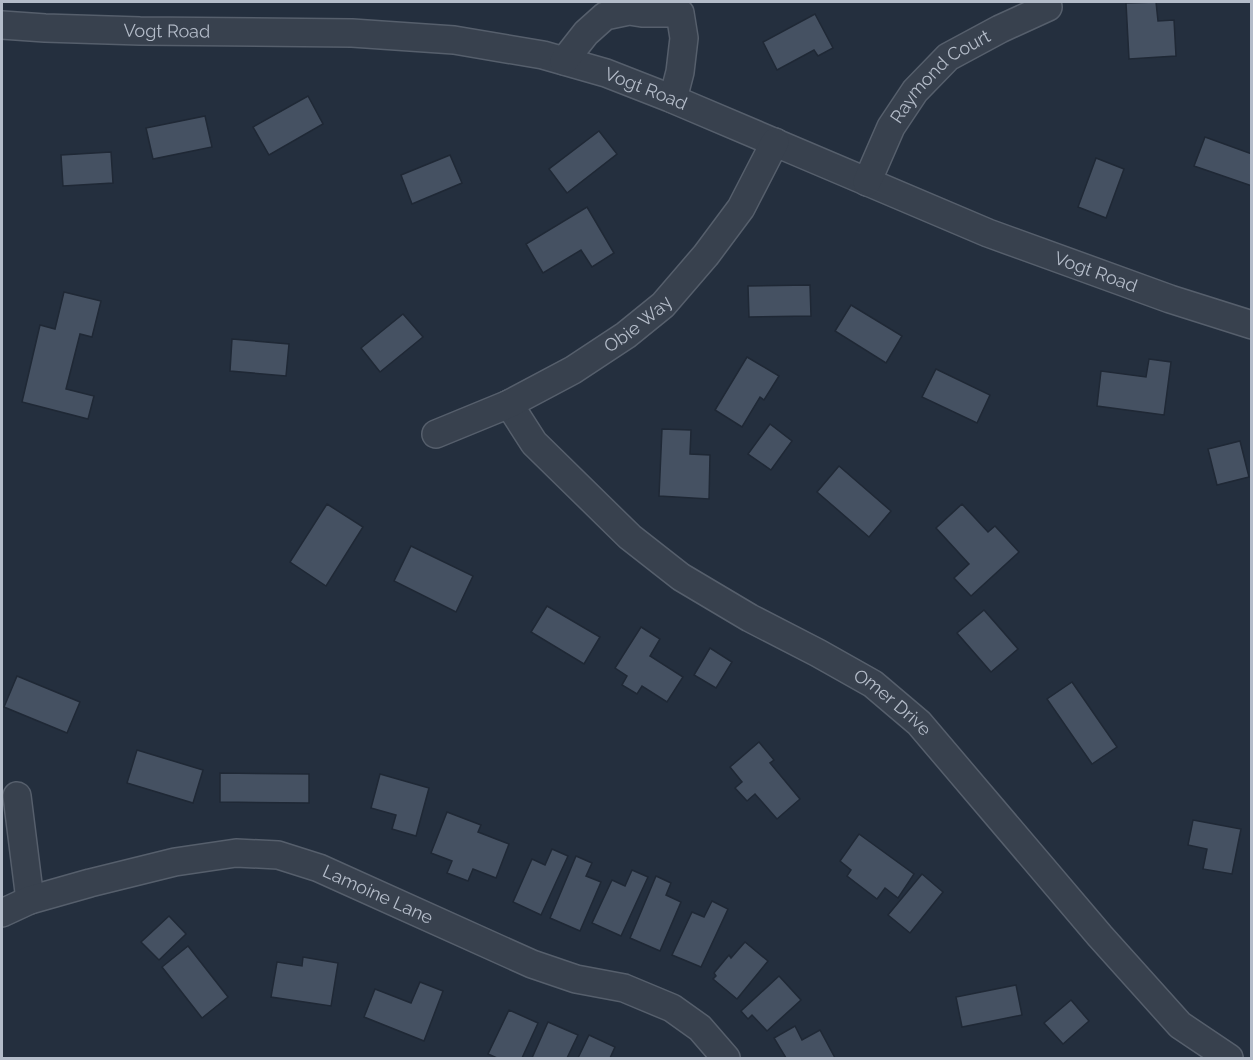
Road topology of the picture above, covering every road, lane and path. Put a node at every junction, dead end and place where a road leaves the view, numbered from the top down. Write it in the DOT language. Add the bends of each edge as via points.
graph roads {
  1 [pos="1048,7"];
  2 [pos="2,25"];
  3 [pos="564,61"];
  4 [pos="673,99"];
  5 [pos="775,142"];
  6 [pos="867,182"];
  7 [pos="1251,325"];
  8 [pos="509,404"];
  9 [pos="435,434"];
  10 [pos="17,796"];
  11 [pos="30,900"];
  12 [pos="2,913"];
  13 [pos="726,1059"];
  14 [pos="1228,1059"];
  1 -- 6 [label="street, Raymond Court" via="948,57 915,91 891,127"];
  2 -- 3 [label="street, Vogt Road" via="352,33 454,40"];
  3 -- 4 [label="street, Vogt Road"];
  3 -- 4 [label="street" via="605,16 628,11 680,13 684,38 681,72"];
  4 -- 5 [label="street, Vogt Road"];
  5 -- 6 [label="street, Vogt Road"];
  5 -- 8 [label="street, Obie Way" via="741,208 663,305 573,370"];
  6 -- 7 [label="street, Vogt Road" via="1065,262"];
  8 -- 9 [label="street, Obie Way"];
  8 -- 14 [label="street, Omer Drive" via="534,442 630,537 681,577 873,684 919,723 1180,1025"];
  10 -- 11 [label="street"];
  11 -- 12 [label="street, Lamoine Lane"];
  11 -- 13 [label="street, Lamoine Lane" via="175,862 236,853 278,855 319,868 532,964 576,979 624,988 672,1008 700,1028"];
}
